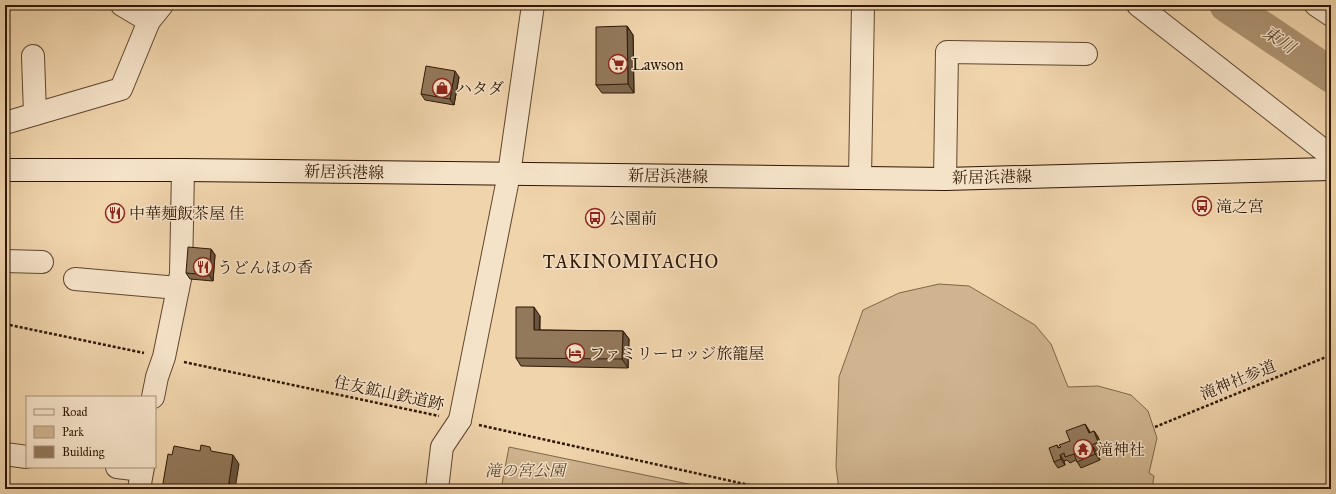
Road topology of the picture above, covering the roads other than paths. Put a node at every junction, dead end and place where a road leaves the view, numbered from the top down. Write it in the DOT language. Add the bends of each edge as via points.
graph roads {
  1 [pos="122,5"];
  2 [pos="533,5"];
  3 [pos="863,5"];
  4 [pos="1138,5"];
  5 [pos="1316,5"];
  6 [pos="156,13"];
  7 [pos="1331,16"];
  8 [pos="1086,54"];
  9 [pos="33,56"];
  10 [pos="35,114"];
  11 [pos="5,123"];
  12 [pos="1331,156"];
  13 [pos="1331,169"];
  14 [pos="5,170"];
  15 [pos="183,170"];
  16 [pos="509,174"];
  17 [pos="860,178"];
  18 [pos="945,179"];
  19 [pos="5,261"];
  20 [pos="42,262"];
  21 [pos="75,279"];
  22 [pos="178,288"];
  23 [pos="154,396"];
  24 [pos="5,454"];
  25 [pos="26,457"];
  26 [pos="120,468"];
  27 [pos="141,475"];
  28 [pos="437,489"];
  1 -- 6 [label="street"];
  2 -- 16 [label="street"];
  3 -- 17 [label="street"];
  4 -- 12 [label="street"];
  5 -- 7 [label="street"];
  6 -- 10 [label="street" via="121,89"];
  8 -- 18 [label="street" via="948,52"];
  9 -- 10 [label="street"];
  10 -- 11 [label="street"];
  13 -- 18 [label="street, 新居浜港線"];
  14 -- 15 [label="street, 新居浜港線"];
  15 -- 16 [label="street, 新居浜港線"];
  15 -- 22 [label="street" via="181,274"];
  16 -- 17 [label="street, 新居浜港線"];
  16 -- 28 [label="street" via="460,420 442,447"];
  17 -- 18 [label="street, 新居浜港線"];
  19 -- 20 [label="street"];
  21 -- 22 [label="street"];
  22 -- 23 [label="street"];
  24 -- 25 [label="street"];
  26 -- 27 [label="street"];
}
